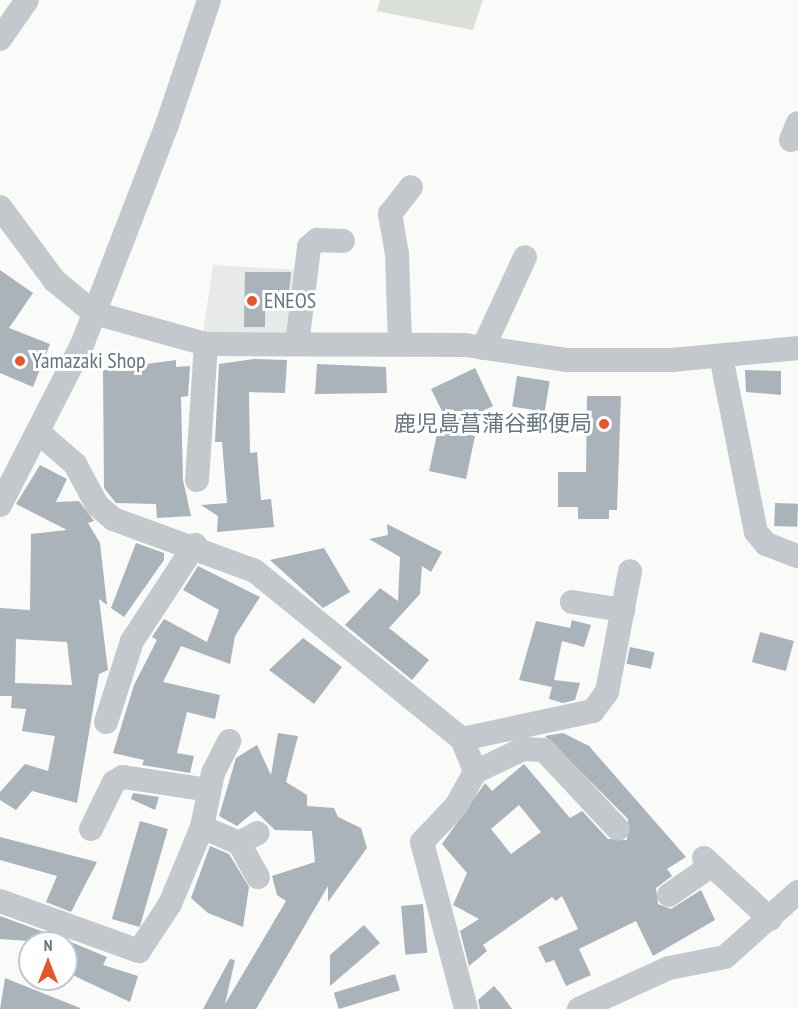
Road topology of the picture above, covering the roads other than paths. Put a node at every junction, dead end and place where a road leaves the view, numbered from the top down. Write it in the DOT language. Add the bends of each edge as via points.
graph roads {
  1 [pos="27,0"];
  2 [pos="208,0"];
  3 [pos="0,39"];
  4 [pos="411,187"];
  5 [pos="1,214"];
  6 [pos="343,241"];
  7 [pos="525,256"];
  8 [pos="94,313"];
  9 [pos="206,344"];
  10 [pos="297,344"];
  11 [pos="400,344"];
  12 [pos="483,348"];
  13 [pos="798,348"];
  14 [pos="721,356"];
  15 [pos="38,432"];
  16 [pos="197,480"];
  17 [pos="0,505"];
  18 [pos="195,545"];
  19 [pos="798,556"];
  20 [pos="630,571"];
  21 [pos="572,602"];
  22 [pos="622,610"];
  23 [pos="106,722"];
  24 [pos="462,739"];
  25 [pos="229,741"];
  26 [pos="475,771"];
  27 [pos="209,790"];
  28 [pos="202,827"];
  29 [pos="91,829"];
  30 [pos="618,829"];
  31 [pos="258,877"];
  32 [pos="798,892"];
  33 [pos="669,895"];
  34 [pos="0,901"];
  35 [pos="770,918"];
  36 [pos="466,1009"];
  37 [pos="579,1009"];
  1 -- 3 [label="street"];
  2 -- 8 [label="street" via="167,125"];
  4 -- 11 [label="street" via="390,214 398,255"];
  5 -- 8 [label="street" via="54,281"];
  6 -- 10 [label="street" via="317,240 309,247"];
  7 -- 12 [label="street"];
  8 -- 9 [label="street"];
  8 -- 15 [label="street"];
  9 -- 10 [label="street"];
  9 -- 16 [label="street"];
  10 -- 11 [label="street"];
  11 -- 12 [label="street"];
  12 -- 14 [label="street" via="566,360"];
  13 -- 14 [label="street"];
  14 -- 19 [label="street" via="756,531 766,544"];
  15 -- 17 [label="street"];
  15 -- 18 [label="street" via="75,464 97,505 113,519"];
  18 -- 23 [label="street" via="132,642"];
  18 -- 24 [label="street" via="255,571"];
  20 -- 22 [label="street"];
  21 -- 22 [label="street"];
  22 -- 24 [label="street" via="607,692 593,711"];
  24 -- 26 [label="street"];
  25 -- 27 [label="street"];
  26 -- 30 [label="street" via="523,749 544,750"];
  26 -- 36 [label="street" via="457,805 422,842"];
  27 -- 28 [label="street"];
  27 -- 29 [label="street" via="123,777 114,782"];
  28 -- 31 [label="street" via="249,838"];
  28 -- 34 [label="street" via="170,904 139,951"];
  32 -- 35 [label="street"];
  33 -- 35 [label="street" via="708,862"];
  35 -- 37 [label="street" via="725,957 669,968"];
}
